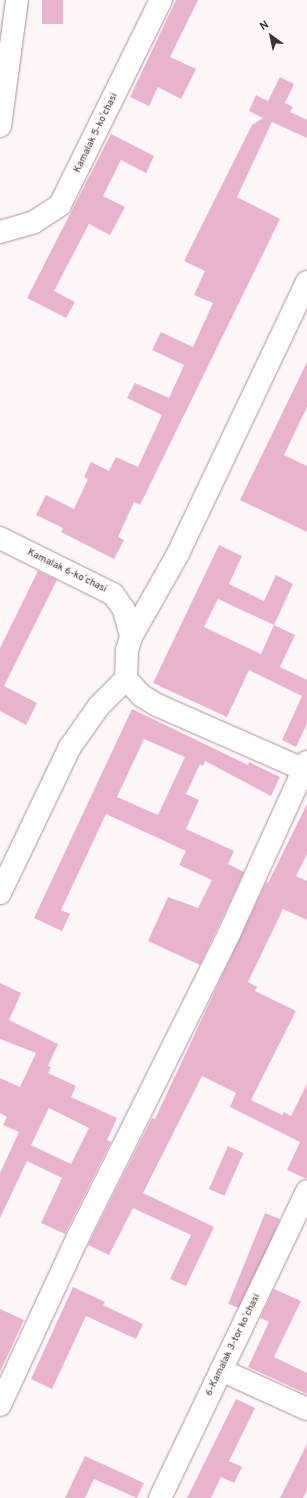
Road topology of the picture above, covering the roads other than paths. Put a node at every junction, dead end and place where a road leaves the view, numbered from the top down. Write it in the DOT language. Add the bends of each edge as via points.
graph roads {
  1 [pos="17,0"];
  2 [pos="161,0"];
  3 [pos="0,126"];
  4 [pos="0,232"];
  5 [pos="307,282"];
  6 [pos="0,538"];
  7 [pos="131,637"];
  8 [pos="126,679"];
  9 [pos="306,768"];
  10 [pos="0,893"];
  11 [pos="306,1197"];
  12 [pos="221,1370"];
  13 [pos="0,1405"];
  14 [pos="307,1409"];
  15 [pos="160,1498"];
  1 -- 3 [label="street"];
  2 -- 4 [label="street, Kamalak 5-koʻchasi" via="60,205 34,222"];
  5 -- 7 [label="street" via="179,552"];
  6 -- 7 [label="street, Kamalak 6-koʻchasi" via="113,594 124,610"];
  7 -- 8 [label="street" via="127,650"];
  8 -- 9 [label="street" via="142,696 157,705"];
  8 -- 10 [label="street" via="99,706 70,746"];
  9 -- 13 [label="street" via="229,934 78,1237"];
  11 -- 12 [label="street, 6-Kamalak 3-tor koʻchasi"];
  12 -- 14 [label="street"];
  12 -- 15 [label="street, 6-Kamalak 3-tor koʻchasi"];
}
